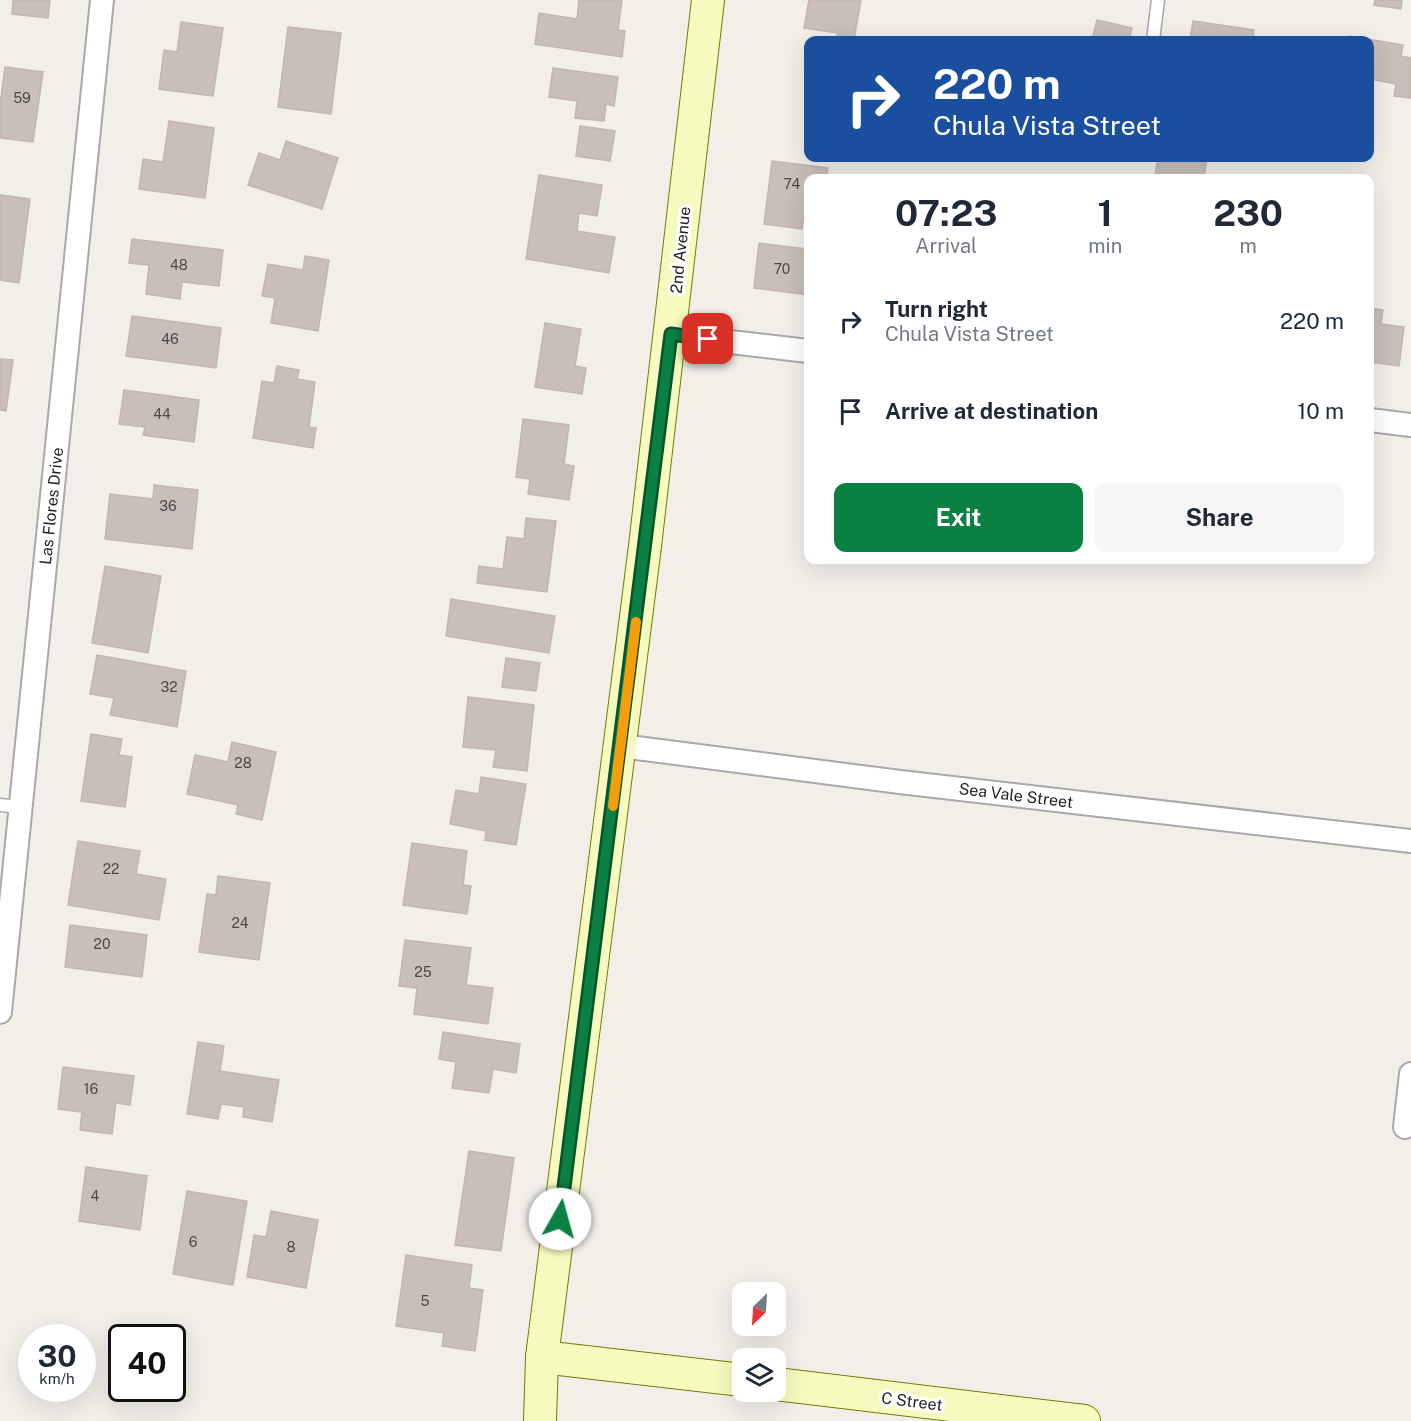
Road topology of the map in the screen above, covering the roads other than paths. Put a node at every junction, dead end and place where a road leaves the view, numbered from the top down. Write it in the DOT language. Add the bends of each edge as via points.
graph roads {
  1 [pos="102,0"];
  2 [pos="708,0"];
  3 [pos="1158,0"];
  4 [pos="1154,36"];
  5 [pos="671,334"];
  6 [pos="804,351"];
  7 [pos="1374,420"];
  8 [pos="1411,425"];
  9 [pos="621,746"];
  10 [pos="10,806"];
  11 [pos="1411,841"];
  12 [pos="0,1012"];
  13 [pos="1411,1074"];
  14 [pos="1405,1127"];
  15 [pos="542,1358"];
  16 [pos="732,1379"];
  17 [pos="786,1385"];
  18 [pos="540,1421"];
  19 [pos="1084,1421"];
  1 -- 10 [label="street, Las Flores Drive"];
  2 -- 5 [label="street, 2nd Avenue"];
  3 -- 4 [label="lane"];
  5 -- 6 [label="street"];
  5 -- 9 [label="street, 2nd Avenue"];
  7 -- 8 [label="street"];
  9 -- 11 [label="street, Sea Vale Street"];
  9 -- 15 [label="street, 2nd Avenue"];
  10 -- 12 [label="street, Las Flores Drive"];
  13 -- 14 [label="street"];
  15 -- 16 [label="street"];
  15 -- 18 [label="street, 2nd Avenue"];
  17 -- 19 [label="street, C Street"];
}
